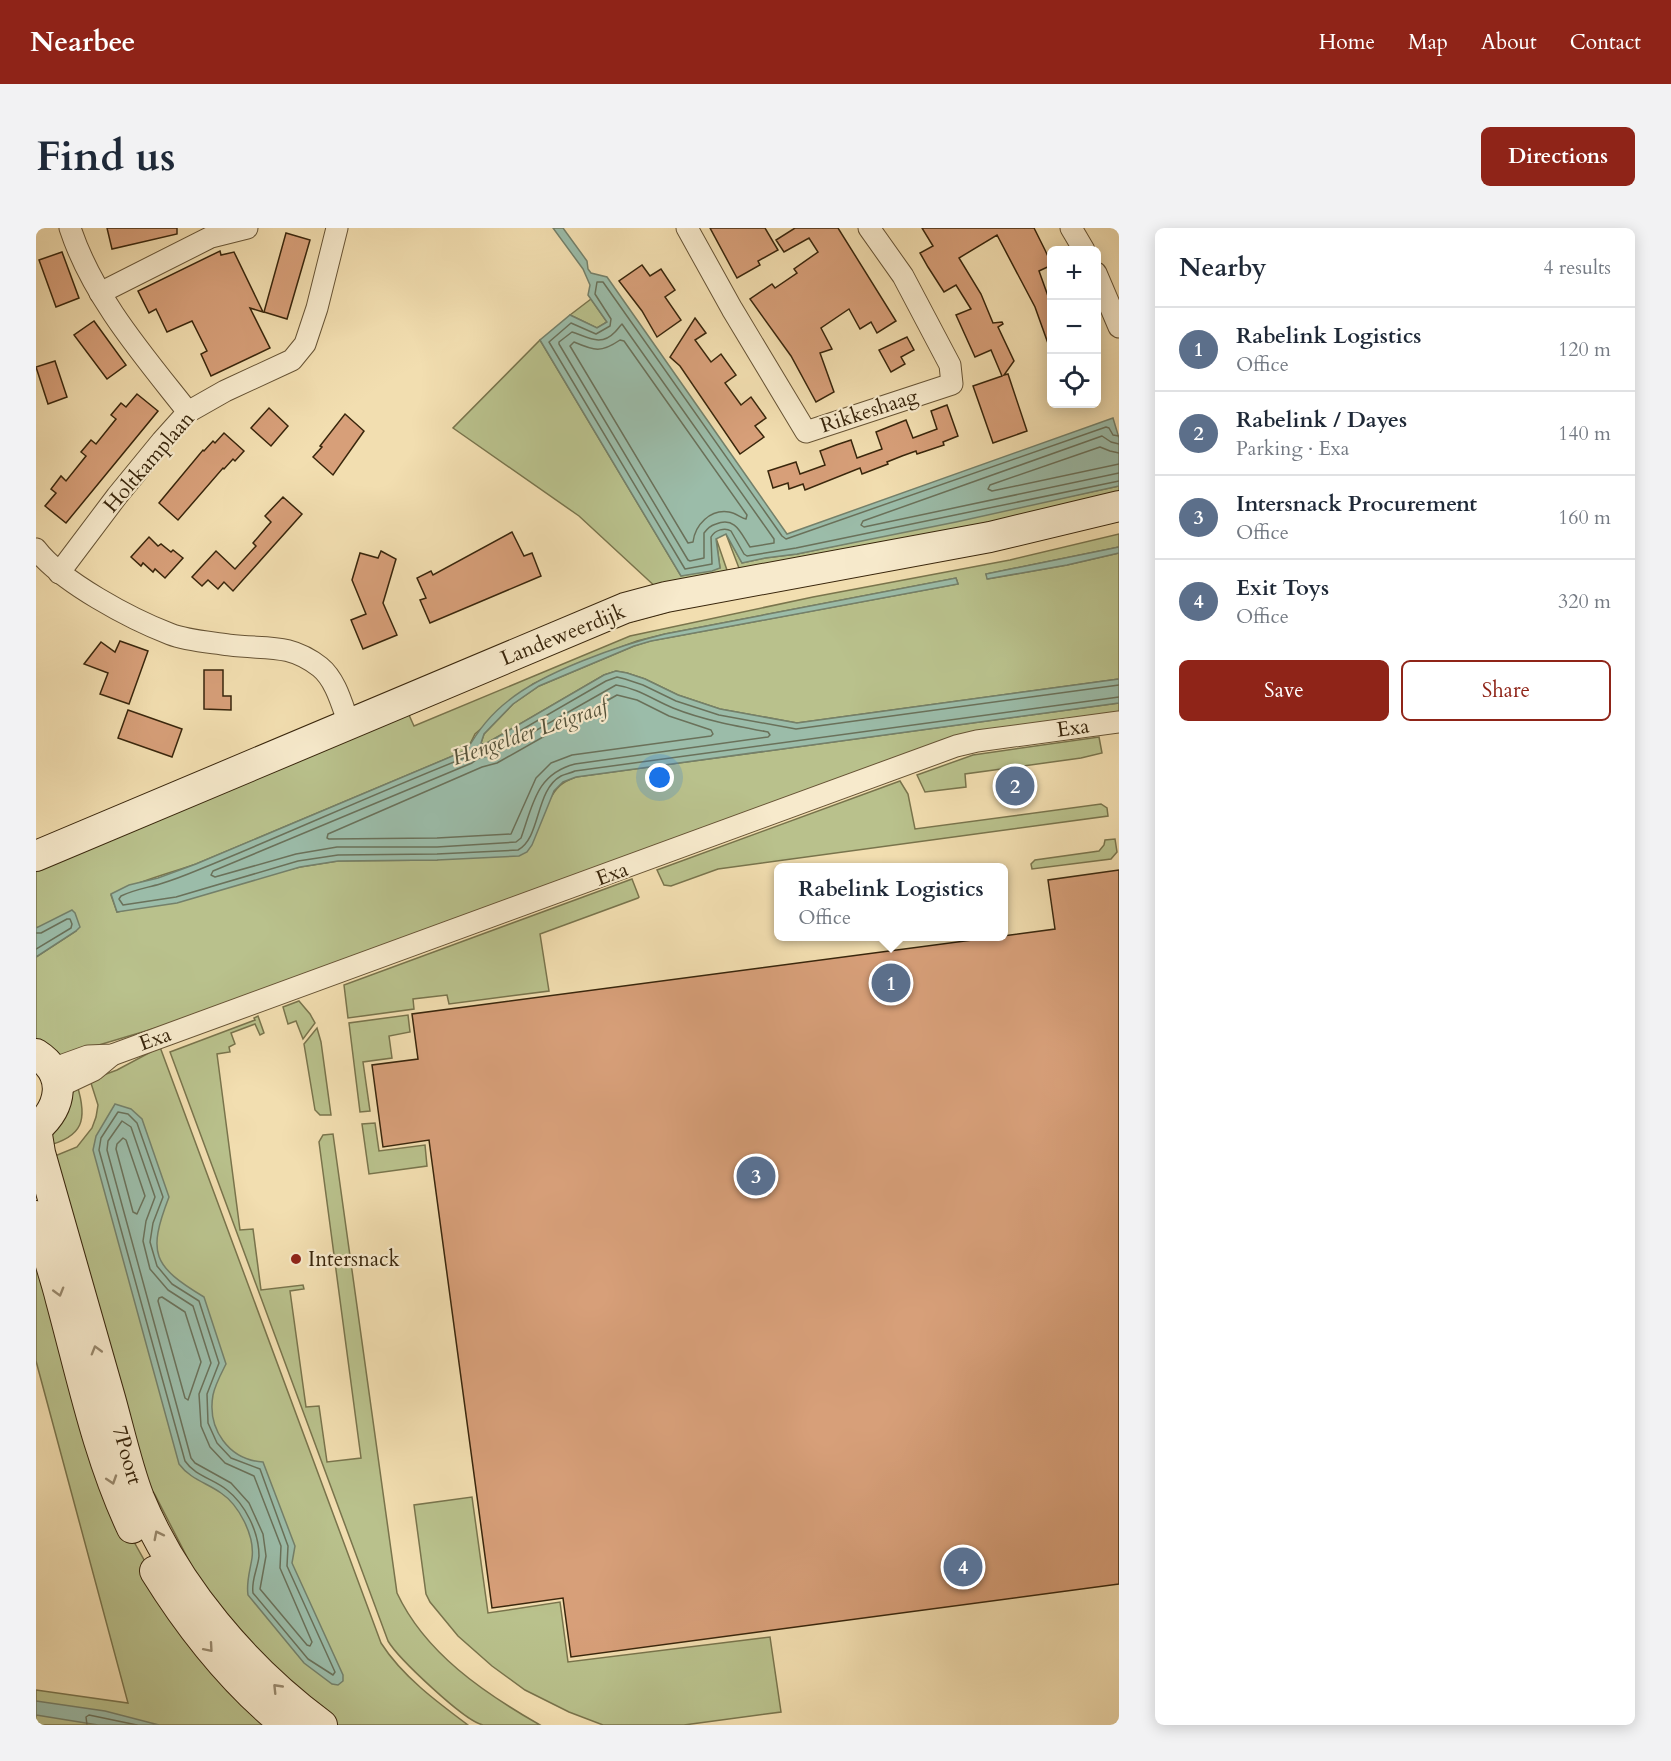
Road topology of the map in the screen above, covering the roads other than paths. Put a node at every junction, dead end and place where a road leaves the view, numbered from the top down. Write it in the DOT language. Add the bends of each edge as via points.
graph roads {
  1 [pos="70,228"];
  2 [pos="248,228"];
  3 [pos="337,228"];
  4 [pos="687,228"];
  5 [pos="869,228"];
  6 [pos="1071,228"];
  7 [pos="1082,246"];
  8 [pos="1101,285"];
  9 [pos="100,293"];
  10 [pos="1119,327"];
  11 [pos="188,412"];
  12 [pos="1119,506"];
  13 [pos="36,549"];
  14 [pos="59,573"];
  15 [pos="1119,722"];
  16 [pos="349,724"];
  17 [pos="36,856"];
  18 [pos="49,1070"];
  19 [pos="36,1129"];
  20 [pos="36,1216"];
  21 [pos="286,1725"];
  22 [pos="322,1725"];
  1 -- 9 [label="street"];
  2 -- 9 [label="street" via="211,237"];
  3 -- 11 [label="street, Holtkamplaan" via="305,344 292,360"];
  4 -- 5 [label="street, Rikkeshaag" via="807,432 952,384 950,365 903,276"];
  6 -- 7 [label="street"];
  8 -- 10 [label="street"];
  9 -- 11 [label="street"];
  11 -- 14 [label="street, Holtkamplaan"];
  12 -- 16 [label="street, Landeweerdijk" via="990,537 625,608"];
  13 -- 14 [label="street"];
  14 -- 16 [label="street" via="117,609 172,635 283,648 303,655 333,682"];
  15 -- 18 [label="street, Exa" via="956,746 112,1055 94,1070"];
  16 -- 17 [label="street, Landeweerdijk"];
  18 -- 19 [label="street" via="56,1103 49,1118"];
  22 -- 19 [label="street, 7Poort, one-way" via="285,1696 207,1612 171,1561 139,1497"];
  20 -- 21 [label="street, 7Poort, one-way" via="88,1407 117,1496 135,1534 201,1638 244,1688"];
}
